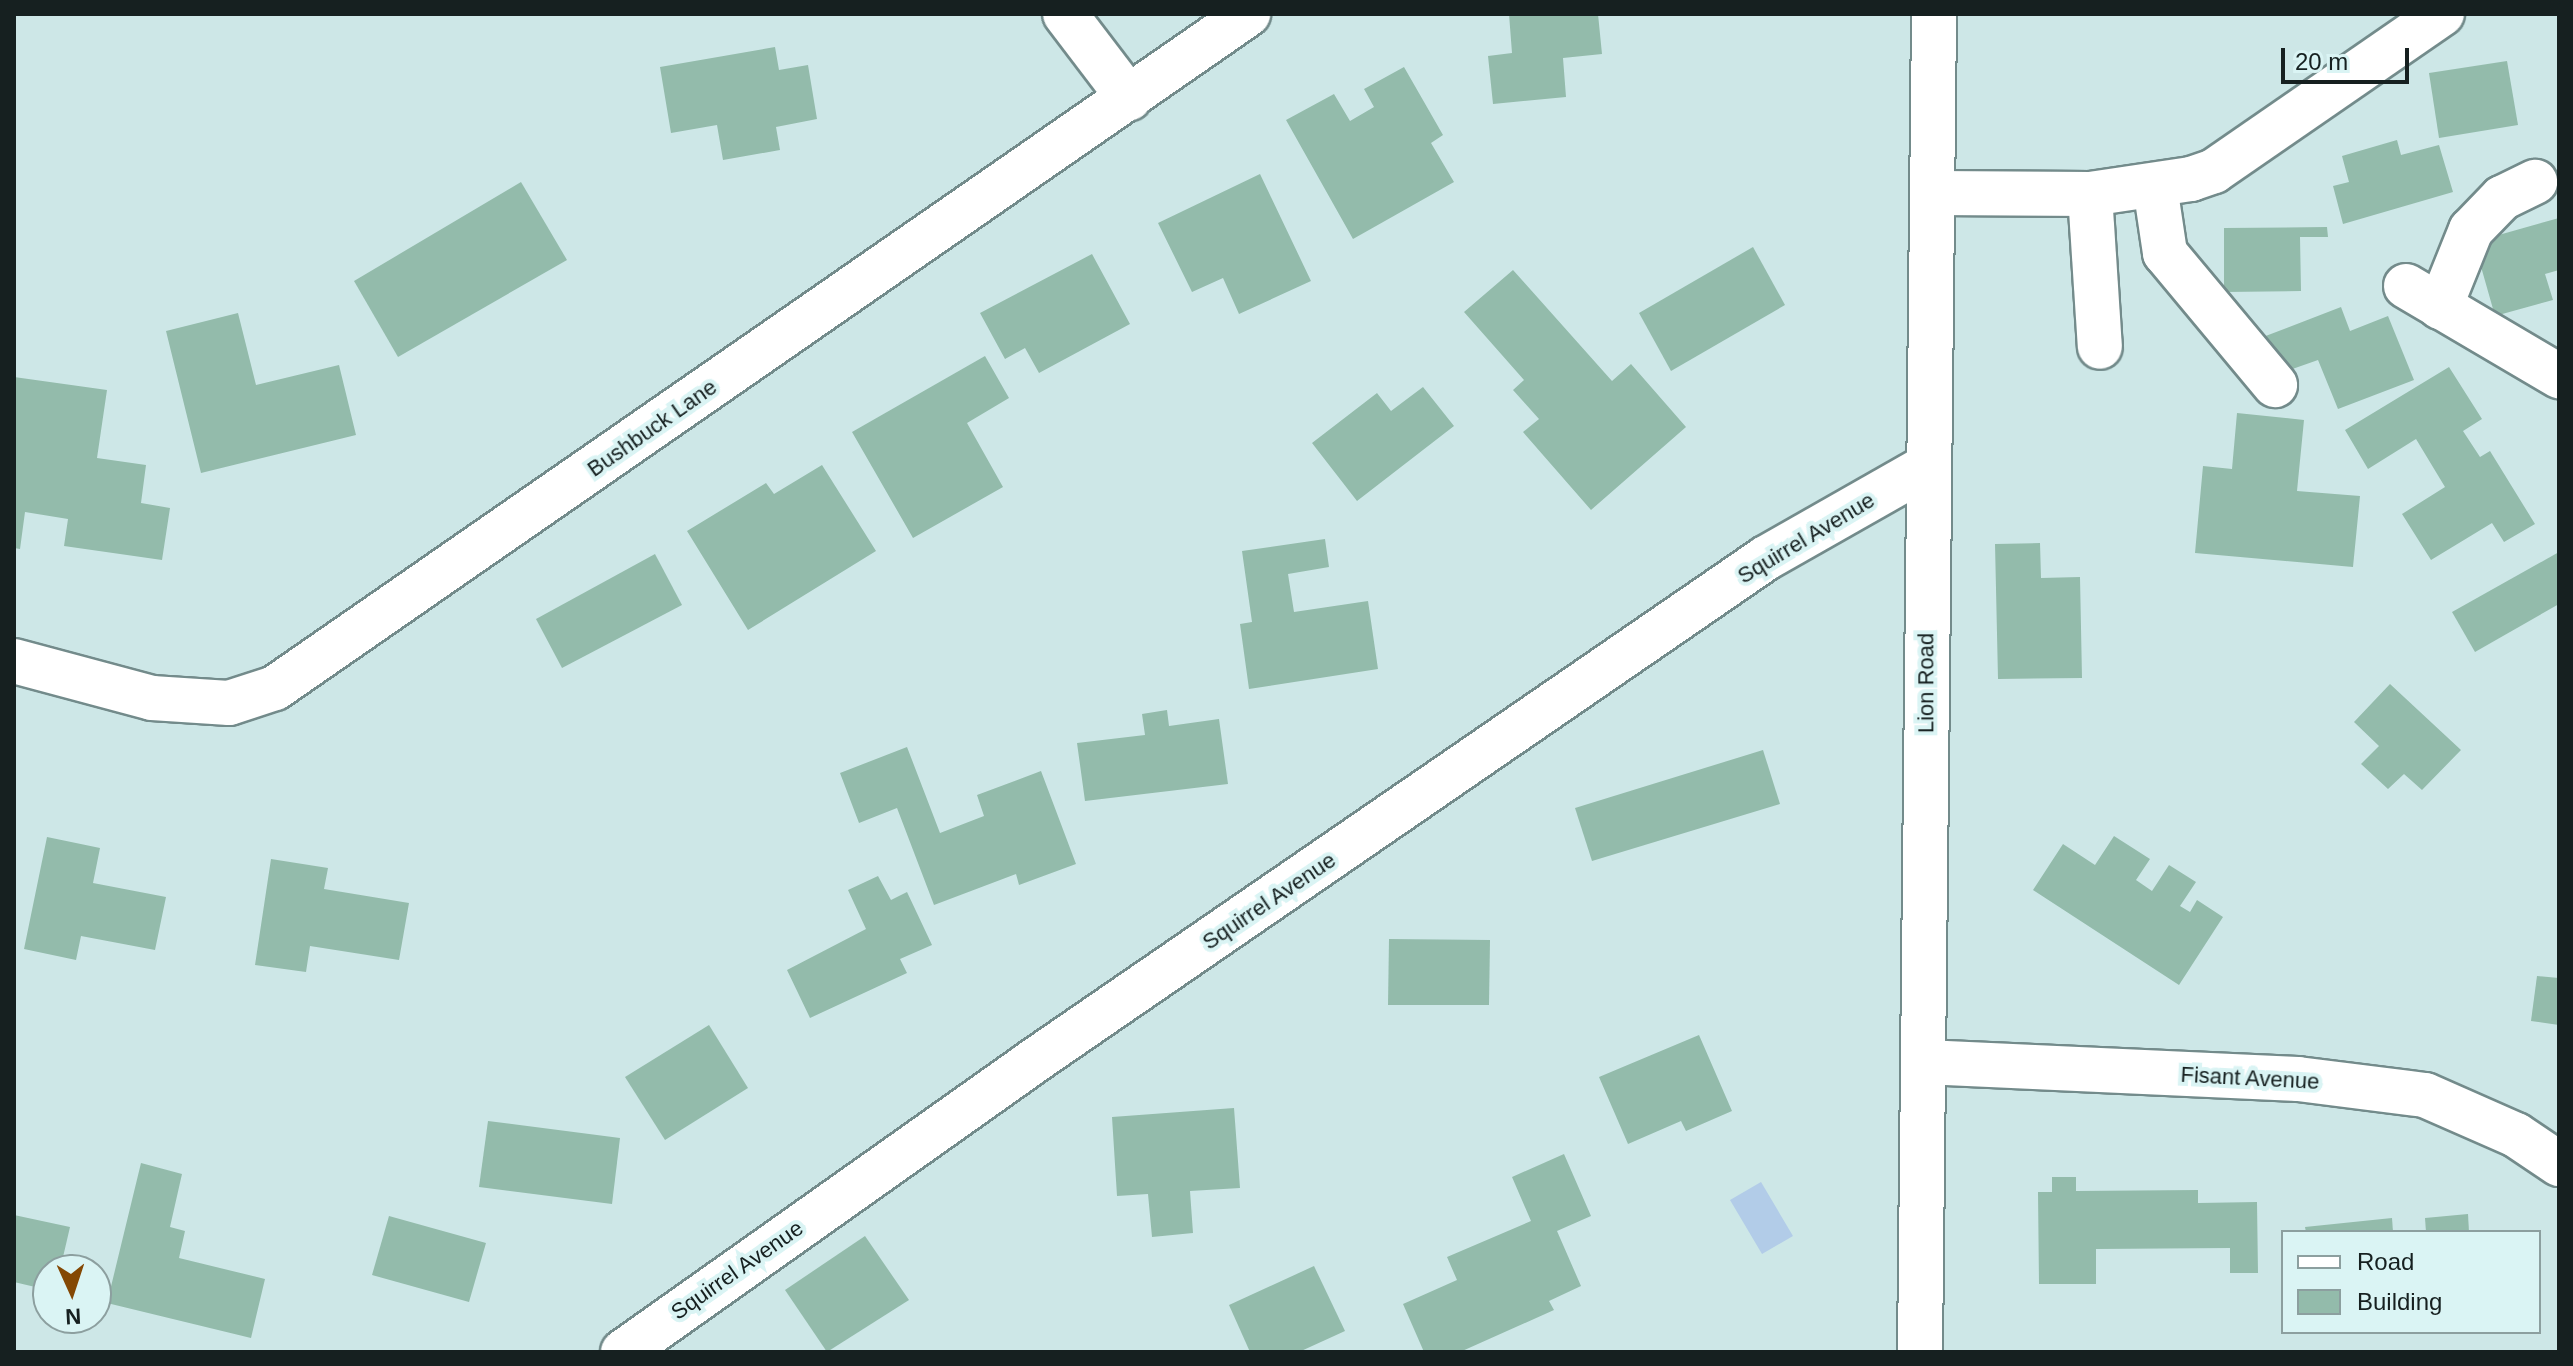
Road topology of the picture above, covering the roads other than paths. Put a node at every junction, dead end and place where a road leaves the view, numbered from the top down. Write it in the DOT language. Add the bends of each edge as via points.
graph roads {
  1 [pos="1065,14"];
  2 [pos="1248,14"];
  3 [pos="1934,14"];
  4 [pos="2442,14"];
  5 [pos="1129,98"];
  6 [pos="2535,182"];
  7 [pos="2155,186"];
  8 [pos="1935,193"];
  9 [pos="2090,194"];
  10 [pos="2100,347"];
  11 [pos="2559,376"];
  12 [pos="2275,385"];
  13 [pos="1926,467"];
  14 [pos="14,661"];
  15 [pos="1924,1062"];
  16 [pos="2559,1164"];
  17 [pos="623,1352"];
  18 [pos="1920,1352"];
  1 -- 5 [label="street"];
  2 -- 5 [label="street, Bushbuck Lane"];
  3 -- 8 [label="street, Lion Road"];
  4 -- 7 [label="street" via="2214,171"];
  5 -- 14 [label="street, Bushbuck Lane" via="275,688 229,703 152,698"];
  6 -- 11 [label="street" via="2502,198 2471,230 2423,297"];
  7 -- 9 [label="street"];
  7 -- 12 [label="street" via="2165,253"];
  8 -- 9 [label="street"];
  8 -- 13 [label="street, Lion Road"];
  9 -- 10 [label="street"];
  13 -- 15 [label="street, Lion Road"];
  13 -- 17 [label="street, Squirrel Avenue" via="1766,558 1028,1065"];
  15 -- 16 [label="street, Fisant Avenue" via="2298,1079 2425,1095 2516,1135"];
  15 -- 18 [label="street, Lion Road"];
}
